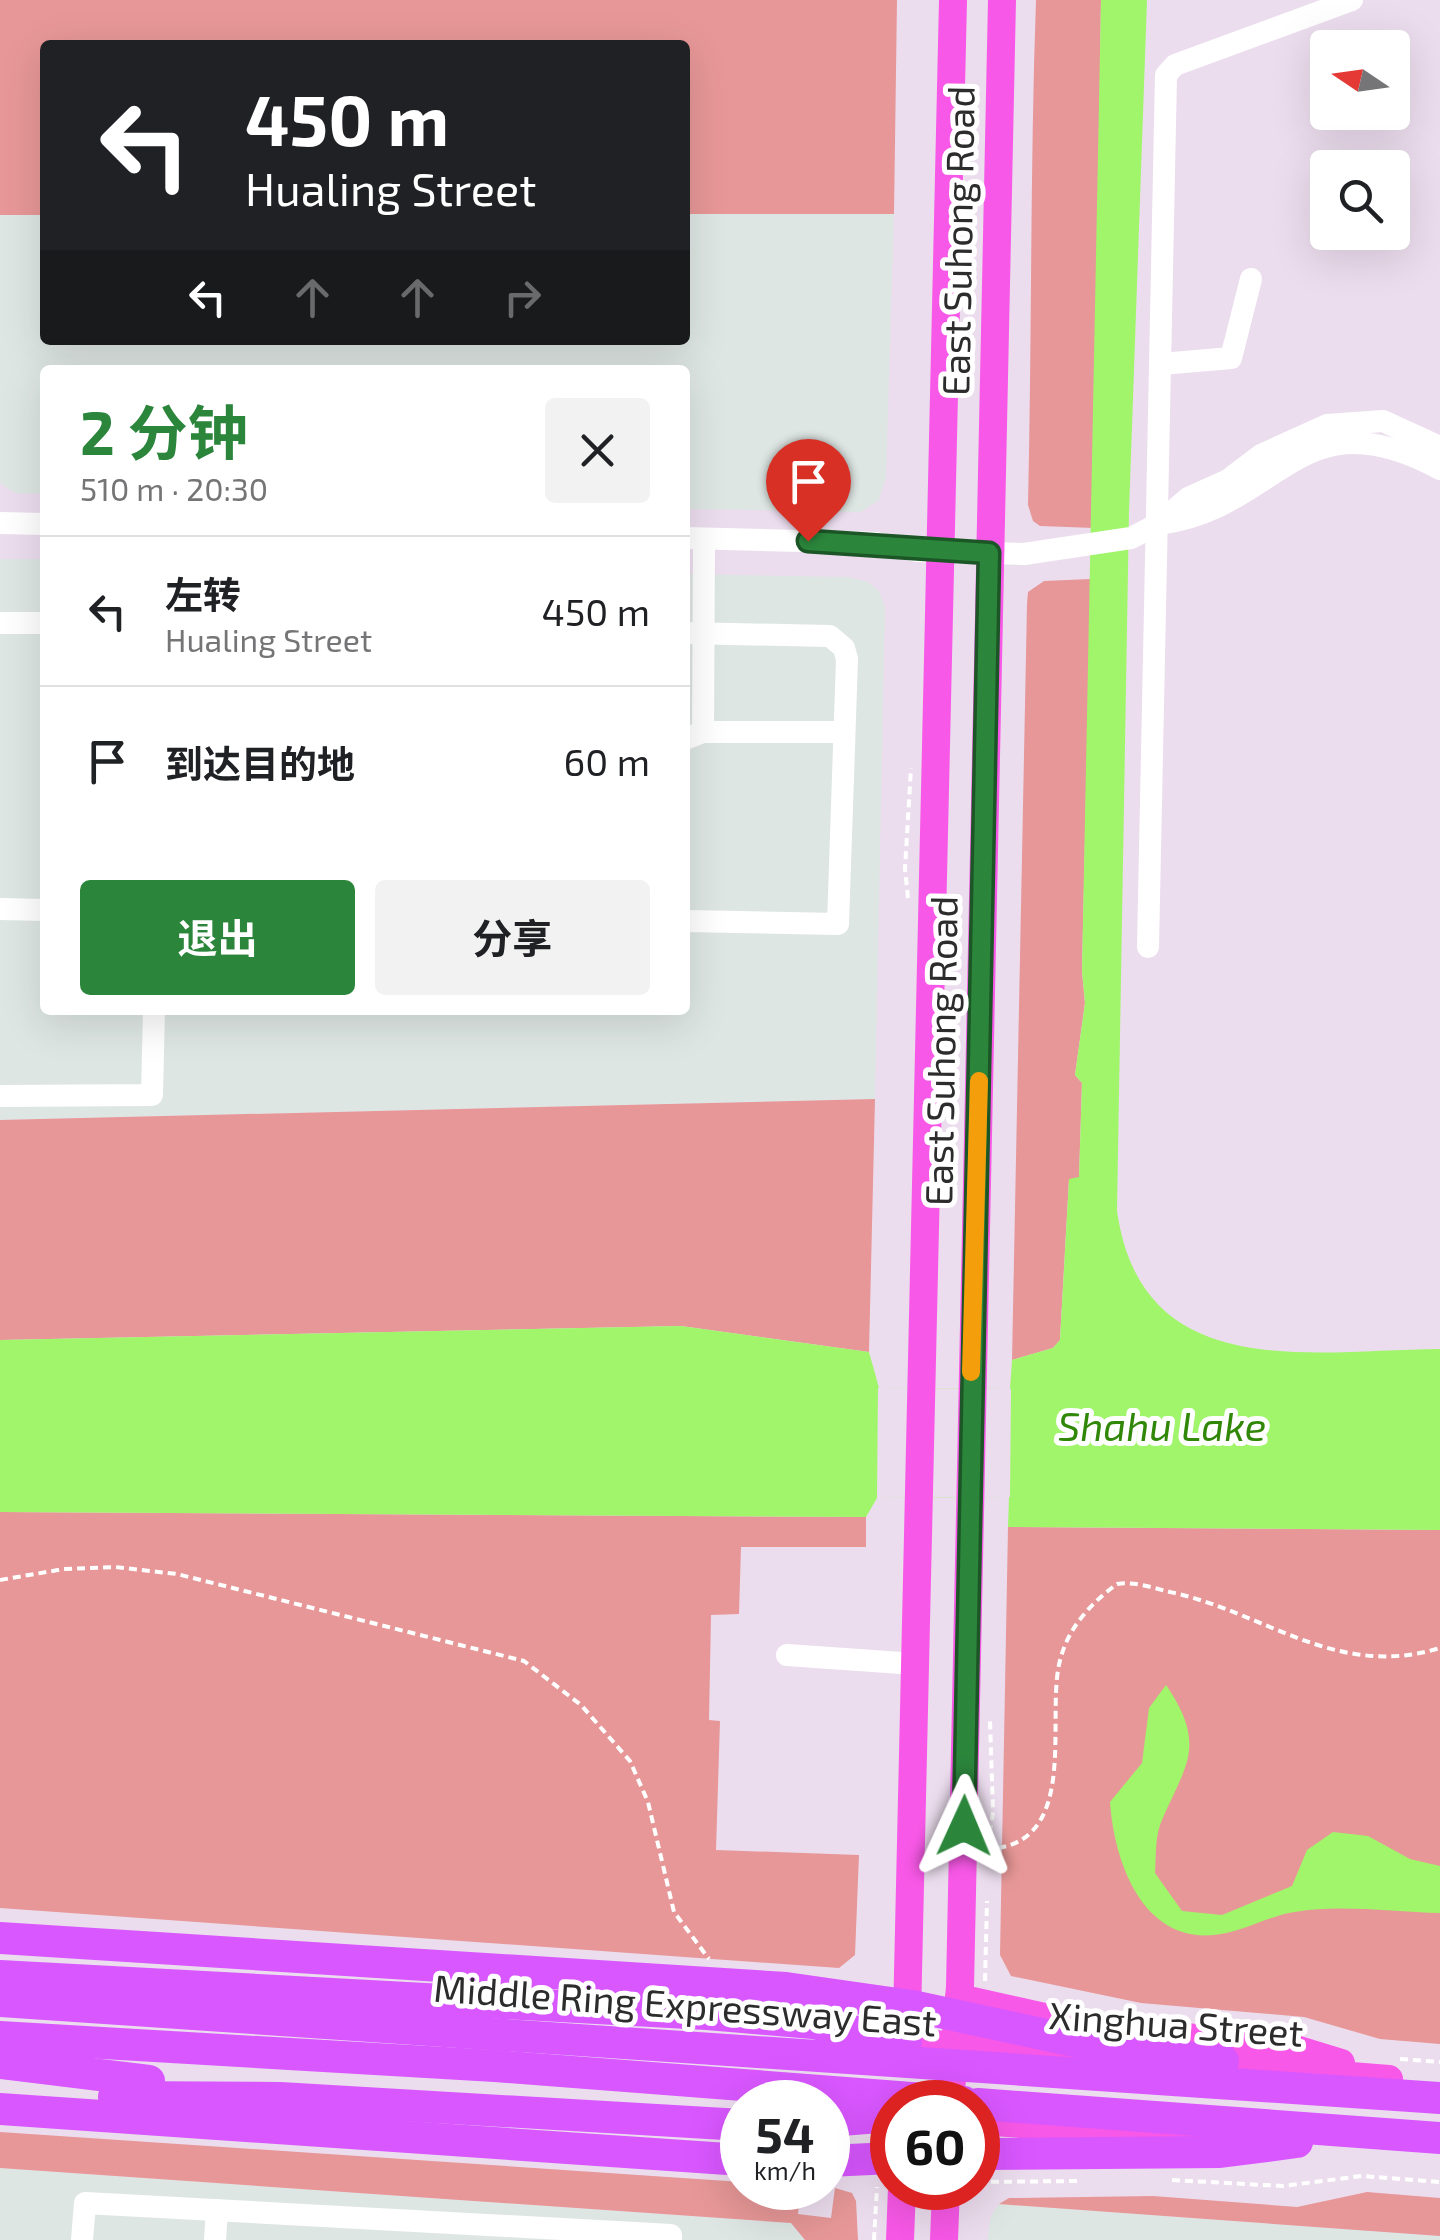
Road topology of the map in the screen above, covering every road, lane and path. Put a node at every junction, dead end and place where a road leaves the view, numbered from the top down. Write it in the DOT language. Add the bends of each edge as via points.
graph roads {
  1 [pos="953,0"];
  2 [pos="1002,0"];
  3 [pos="1352,0"];
  4 [pos="1251,279"];
  5 [pos="1161,364"];
  6 [pos="1440,447"];
  7 [pos="1440,469"];
  8 [pos="0,523"];
  9 [pos="40,524"];
  10 [pos="1158,524"];
  11 [pos="695,538"];
  12 [pos="942,551"];
  13 [pos="989,553"];
  14 [pos="0,623"];
  15 [pos="40,623"];
  16 [pos="694,633"];
  17 [pos="842,732"];
  18 [pos="694,736"];
  19 [pos="0,909"];
  20 [pos="40,910"];
  21 [pos="690,920"];
  22 [pos="1148,947"];
  23 [pos="154,1015"];
  24 [pos="0,1096"];
  25 [pos="0,1580"];
  26 [pos="1440,1648"];
  27 [pos="787,1655"];
  28 [pos="916,1664"];
  29 [pos="998,1848"];
  30 [pos="0,1938"];
  31 [pos="0,1950"];
  32 [pos="714,1965"];
  33 [pos="0,1976"];
  34 [pos="303,1992"];
  35 [pos="959,1998"];
  36 [pos="0,2000"];
  37 [pos="765,2019"];
  38 [pos="0,2037"];
  39 [pos="906,2042"];
  40 [pos="954,2047"];
  41 [pos="0,2064"];
  42 [pos="789,2080"];
  43 [pos="906,2080"];
  44 [pos="952,2080"];
  45 [pos="1440,2082"];
  46 [pos="1378,2085"];
  47 [pos="0,2091"];
  48 [pos="870,2095"];
  49 [pos="280,2098"];
  50 [pos="1440,2098"];
  51 [pos="1000,2106"];
  52 [pos="0,2109"];
  53 [pos="1000,2123"];
  54 [pos="720,2125"];
  55 [pos="1363,2133"];
  56 [pos="1440,2138"];
  57 [pos="1440,2153"];
  58 [pos="1000,2154"];
  59 [pos="720,2158"];
  60 [pos="1094,2180"];
  61 [pos="1169,2180"];
  62 [pos="1000,2182"];
  63 [pos="1440,2182"];
  64 [pos="216,2210"];
  65 [pos="901,2210"];
  66 [pos="945,2210"];
  67 [pos="82,2240"];
  68 [pos="215,2240"];
  69 [pos="671,2240"];
  70 [pos="900,2240"];
  71 [pos="944,2240"];
  1 -- 12 [label="main road, East Suhong Road"];
  2 -- 13 [label="main road, East Suhong Road"];
  3 -- 5 [label="street" via="1174,65 1166,74"];
  4 -- 5 [label="street" via="1231,358"];
  5 -- 10 [label="street"];
  6 -- 10 [label="street" via="1383,421 1327,425 1261,455"];
  7 -- 10 [label="street" via="1383,443 1326,447 1281,467 1216,510"];
  8 -- 9 [label="street"];
  10 -- 13 [label="street" via="1131,538"];
  10 -- 22 [label="street"];
  11 -- 12 [label="street"];
  11 -- 16 [label="street"];
  12 -- 13 [label="street"];
  12 -- 28 [label="main road, East Suhong Road"];
  13 -- 35 [label="main road, East Suhong Road"];
  14 -- 15 [label="street"];
  16 -- 17 [label="street" via="839,641 847,659"];
  16 -- 18 [label="street"];
  17 -- 18 [label="street"];
  17 -- 21 [label="street" via="838,924"];
  19 -- 20 [label="street"];
  23 -- 24 [label="street" via="152,1095"];
  25 -- 32 [label="path" via="64,1569 177,1574 524,1661 581,1705 630,1761 648,1802 674,1912"];
  26 -- 29 [label="path" via="1408,1655 1346,1652 1289,1638 1204,1599 1117,1584 1078,1623 1061,1656 1057,1754 1044,1815 1022,1839"];
  27 -- 28 [label="street"];
  28 -- 39 [label="main road, East Suhong Road"];
  30 -- 46 [label="highway" via="786,1988 1112,2049"];
  31 -- 34 [label="highway"];
  33 -- 34 [label="highway"];
  34 -- 37 [label="highway"];
  35 -- 40 [label="main road, East Suhong Road"];
  35 -- 46 [label="main road" via="1088,2027 1292,2048"];
  36 -- 46 [label="highway, Middle Ring Expressway East"];
  37 -- 39 [label="highway"];
  37 -- 42 [label="highway" via="783,2042"];
  38 -- 48 [label="highway, Middle Ring Expressway East"];
  39 -- 40 [label="main road, Xinghua Street"];
  39 -- 43 [label="main road, East Suhong Road"];
  40 -- 44 [label="main road, East Suhong Road"];
  40 -- 46 [label="main road, Xinghua Street"];
  41 -- 49 [label="highway"];
  45 -- 46 [label="main road, Xinghua Street"];
  46 -- 50 [label="highway"];
  47 -- 49 [label="highway"];
  49 -- 54 [label="highway"];
  51 -- 55 [label="highway"];
  52 -- 59 [label="highway"];
  53 -- 57 [label="main road"];
  55 -- 56 [label="highway"];
  55 -- 58 [label="highway" via="1220,2152"];
  60 -- 62 [label="path"];
  61 -- 63 [label="path" via="1283,2186 1362,2176"];
  64 -- 67 [label="street" via="84,2203"];
  64 -- 68 [label="street"];
  64 -- 69 [label="street" via="672,2235"];
  65 -- 70 [label="main road"];
  66 -- 71 [label="main road"];
}
